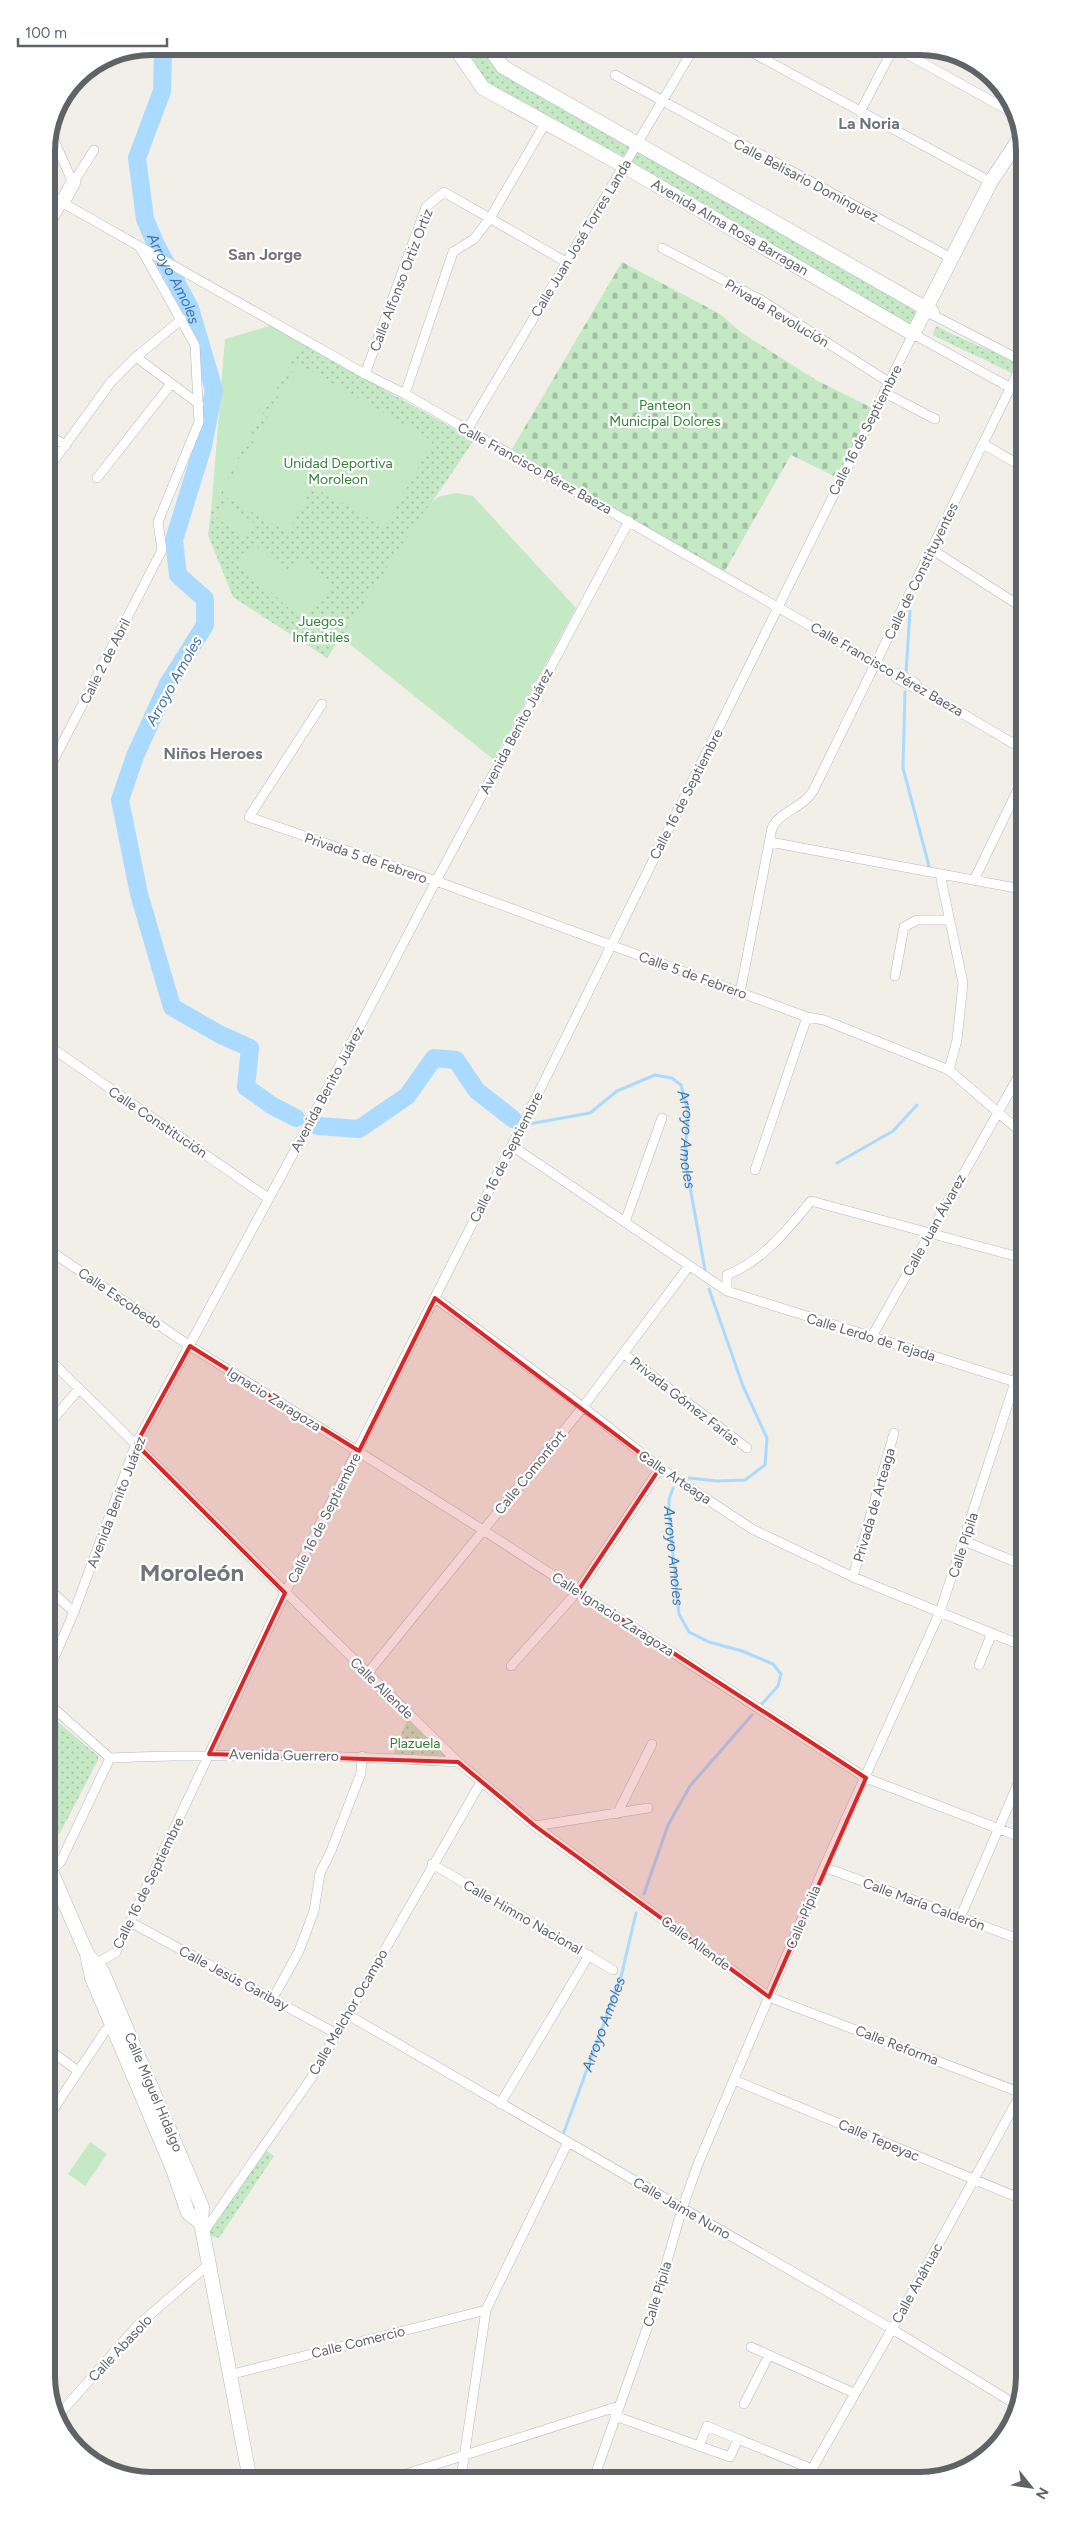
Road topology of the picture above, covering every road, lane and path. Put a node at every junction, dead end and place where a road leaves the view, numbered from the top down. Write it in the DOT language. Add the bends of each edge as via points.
graph roads {
  1 [pos="460,55"];
  2 [pos="494,55"];
  3 [pos="690,55"];
  4 [pos="756,55"];
  5 [pos="890,55"];
  6 [pos="909,55"];
  7 [pos="615,75"];
  8 [pos="662,102"];
  9 [pos="1006,108"];
  10 [pos="860,112"];
  11 [pos="546,122"];
  12 [pos="55,143"];
  13 [pos="1015,144"];
  14 [pos="636,145"];
  15 [pos="94,150"];
  16 [pos="1016,157"];
  17 [pos="624,166"];
  18 [pos="991,182"];
  19 [pos="73,183"];
  20 [pos="55,199"];
  21 [pos="62,203"];
  22 [pos="55,216"];
  23 [pos="490,218"];
  24 [pos="141,247"];
  25 [pos="662,248"];
  26 [pos="951,258"];
  27 [pos="566,262"];
  28 [pos="928,312"];
  29 [pos="182,320"];
  30 [pos="913,334"];
  31 [pos="136,357"];
  32 [pos="1016,358"];
  33 [pos="365,374"];
  34 [pos="1016,376"];
  35 [pos="890,383"];
  36 [pos="171,384"];
  37 [pos="1010,388"];
  38 [pos="1016,391"];
  39 [pos="885,392"];
  40 [pos="405,394"];
  41 [pos="199,404"];
  42 [pos="935,419"];
  43 [pos="467,430"];
  44 [pos="55,439"];
  45 [pos="983,444"];
  46 [pos="66,445"];
  47 [pos="55,459"];
  48 [pos="1016,463"];
  49 [pos="97,478"];
  50 [pos="629,521"];
  51 [pos="931,549"];
  52 [pos="1016,603"];
  53 [pos="780,606"];
  54 [pos="876,663"];
  55 [pos="898,676"];
  56 [pos="914,684"];
  57 [pos="322,704"];
  58 [pos="1016,745"];
  59 [pos="55,757"];
  60 [pos="1016,793"];
  61 [pos="770,842"];
  62 [pos="940,874"];
  63 [pos="974,880"];
  64 [pos="436,882"];
  65 [pos="1016,888"];
  66 [pos="950,920"];
  67 [pos="610,945"];
  68 [pos="895,976"];
  69 [pos="740,993"];
  70 [pos="806,1017"];
  71 [pos="55,1051"];
  72 [pos="949,1070"];
  73 [pos="1016,1080"];
  74 [pos="998,1112"];
  75 [pos="662,1118"];
  76 [pos="1016,1128"];
  77 [pos="512,1146"];
  78 [pos="755,1170"];
  79 [pos="268,1198"];
  80 [pos="625,1222"];
  81 [pos="930,1232"];
  82 [pos="55,1254"];
  83 [pos="1016,1256"];
  84 [pos="688,1266"];
  85 [pos="724,1289"];
  86 [pos="436,1298"];
  87 [pos="871,1338"];
  88 [pos="190,1346"];
  89 [pos="624,1354"];
  90 [pos="55,1365"];
  91 [pos="1016,1382"];
  92 [pos="79,1389"];
  93 [pos="1016,1392"];
  94 [pos="583,1407"];
  95 [pos="55,1417"];
  96 [pos="894,1434"];
  97 [pos="136,1444"];
  98 [pos="747,1448"];
  99 [pos="359,1451"];
  100 [pos="660,1468"];
  101 [pos="483,1530"];
  102 [pos="964,1541"];
  103 [pos="1016,1562"];
  104 [pos="853,1577"];
  105 [pos="578,1591"];
  106 [pos="285,1594"];
  107 [pos="55,1595"];
  108 [pos="74,1612"];
  109 [pos="940,1612"];
  110 [pos="992,1633"];
  111 [pos="1016,1643"];
  112 [pos="55,1656"];
  113 [pos="979,1665"];
  114 [pos="511,1666"];
  115 [pos="367,1674"];
  116 [pos="55,1709"];
  117 [pos="652,1744"];
  118 [pos="209,1754"];
  119 [pos="362,1756"];
  120 [pos="110,1758"];
  121 [pos="458,1762"];
  122 [pos="866,1778"];
  123 [pos="481,1782"];
  124 [pos="1016,1788"];
  125 [pos="648,1808"];
  126 [pos="617,1814"];
  127 [pos="535,1826"];
  128 [pos="998,1829"];
  129 [pos="1016,1835"];
  130 [pos="432,1864"];
  131 [pos="55,1866"];
  132 [pos="824,1867"];
  133 [pos="55,1879"];
  134 [pos="960,1918"];
  135 [pos="130,1922"];
  136 [pos="1016,1938"];
  137 [pos="589,1955"];
  138 [pos="90,1962"];
  139 [pos="613,1970"];
  140 [pos="770,1996"];
  141 [pos="273,1998"];
  142 [pos="348,2015"];
  143 [pos="118,2023"];
  144 [pos="338,2034"];
  145 [pos="55,2054"];
  146 [pos="78,2071"];
  147 [pos="734,2080"];
  148 [pos="1016,2089"];
  149 [pos="500,2104"];
  150 [pos="1016,2104"];
  151 [pos="55,2107"];
  152 [pos="568,2142"];
  153 [pos="973,2179"];
  154 [pos="1016,2197"];
  155 [pos="682,2209"];
  156 [pos="202,2228"];
  157 [pos="209,2264"];
  158 [pos="486,2310"];
  159 [pos="892,2329"];
  160 [pos="751,2347"];
  161 [pos="768,2354"];
  162 [pos="229,2374"];
  163 [pos="854,2392"];
  164 [pos="1013,2402"];
  165 [pos="744,2404"];
  166 [pos="619,2406"];
  167 [pos="62,2411"];
  168 [pos="615,2416"];
  169 [pos="738,2438"];
  170 [pos="700,2446"];
  171 [pos="464,2456"];
  172 [pos="248,2472"];
  173 [pos="413,2472"];
  174 [pos="462,2472"];
  175 [pos="596,2472"];
  176 [pos="808,2472"];
  177 [pos="811,2472"];
  1 -- 11 [label="street, Avenida Alma Rosa Barragan" via="483,88"];
  2 -- 14 [label="street, Avenida Alma Rosa Barragan" via="502,67"];
  3 -- 8 [label="street, Calle Juan José Torres Landa"];
  4 -- 10 [label="street"];
  5 -- 10 [label="street"];
  6 -- 9 [label="street"];
  7 -- 8 [label="street, Calle Belisario Domínguez"];
  8 -- 14 [label="street, Calle Juan José Torres Landa"];
  8 -- 26 [label="street, Calle Belisario Domínguez"];
  10 -- 18 [label="street"];
  11 -- 17 [label="street, Avenida Alma Rosa Barragan"];
  11 -- 23 [label="street"];
  12 -- 19 [label="street"];
  13 -- 18 [label="street"];
  14 -- 17 [label="street, Calle Juan José Torres Landa"];
  14 -- 28 [label="street, Avenida Alma Rosa Barragan"];
  15 -- 19 [label="street"];
  16 -- 28 [label="street"];
  17 -- 27 [label="street, Calle Juan José Torres Landa"];
  17 -- 30 [label="street, Avenida Alma Rosa Barragan"];
  18 -- 26 [label="street"];
  19 -- 21 [label="street"];
  20 -- 21 [label="street, Calle Francisco Pérez Baeza"];
  21 -- 22 [label="street"];
  21 -- 24 [label="street, Calle Francisco Pérez Baeza"];
  23 -- 27 [label="street"];
  23 -- 33 [label="street, Calle Alfonso Ortiz Ortiz" via="444,192 426,207"];
  23 -- 40 [label="street" via="474,239 453,252"];
  24 -- 29 [label="street"];
  24 -- 33 [label="street, Calle Francisco Pérez Baeza"];
  25 -- 35 [label="street, Privada Revolución" via="761,300"];
  26 -- 28 [label="street"];
  27 -- 43 [label="street, Calle Juan José Torres Landa"];
  28 -- 30 [label="street"];
  28 -- 32 [label="street, Avenida Alma Rosa Barragan"];
  29 -- 31 [label="street"];
  29 -- 41 [label="street" via="195,345"];
  30 -- 35 [label="street, Calle 16 de Septiembre"];
  30 -- 37 [label="street, Avenida Alma Rosa Barragan"];
  31 -- 36 [label="street"];
  31 -- 46 [label="street" via="111,382"];
  33 -- 40 [label="street, Calle Francisco Pérez Baeza"];
  34 -- 37 [label="street, Calle de Constituyentes"];
  35 -- 39 [label="street, Calle 16 de Septiembre"];
  36 -- 41 [label="street"];
  36 -- 49 [label="street"];
  37 -- 38 [label="street, Avenida Alma Rosa Barragan"];
  37 -- 45 [label="street, Calle de Constituyentes"];
  39 -- 42 [label="street"];
  39 -- 53 [label="street, Calle 16 de Septiembre"];
  40 -- 43 [label="street, Calle Francisco Pérez Baeza"];
  41 -- 59 [label="street, Calle 2 de Abril" via="199,422 158,522 162,550"];
  43 -- 50 [label="street, Calle Francisco Pérez Baeza"];
  44 -- 46 [label="street"];
  45 -- 48 [label="street"];
  45 -- 51 [label="street, Calle de Constituyentes"];
  46 -- 47 [label="street"];
  50 -- 53 [label="street, Calle Francisco Pérez Baeza"];
  50 -- 64 [label="street, Avenida Benito Juárez"];
  51 -- 52 [label="street"];
  51 -- 54 [label="street, Calle de Constituyentes"];
  53 -- 54 [label="street, Calle Francisco Pérez Baeza"];
  53 -- 67 [label="street, Calle 16 de Septiembre"];
  54 -- 55 [label="street, Calle Francisco Pérez Baeza"];
  54 -- 61 [label="street, Calle de Constituyentes" via="810,797 777,820"];
  55 -- 56 [label="street, Calle Francisco Pérez Baeza"];
  56 -- 58 [label="street, Calle Francisco Pérez Baeza"];
  57 -- 64 [label="street, Privada 5 de Febrero" via="248,817"];
  60 -- 63 [label="street"];
  61 -- 62 [label="street"];
  61 -- 69 [label="street, Calle de Constituyentes"];
  62 -- 63 [label="street"];
  62 -- 66 [label="street"];
  63 -- 65 [label="street"];
  64 -- 67 [label="street, Calle 5 de Febrero"];
  64 -- 79 [label="street, Avenida Benito Juárez"];
  66 -- 68 [label="street" via="917,920 904,927"];
  66 -- 72 [label="street" via="963,984 957,1040"];
  67 -- 69 [label="street, Calle 5 de Febrero"];
  67 -- 77 [label="street, Calle 16 de Septiembre"];
  69 -- 70 [label="street, Calle 5 de Febrero"];
  70 -- 72 [label="street, Calle 5 de Febrero" via="824,1020"];
  70 -- 78 [label="street"];
  71 -- 79 [label="street, Calle Constitución"];
  72 -- 74 [label="street, Calle 5 de Febrero"];
  73 -- 74 [label="street, Calle Juan Álvarez"];
  74 -- 76 [label="street, Calle 5 de Febrero"];
  74 -- 81 [label="street, Calle Juan Álvarez"];
  75 -- 80 [label="street"];
  77 -- 80 [label="street"];
  77 -- 86 [label="street, Calle 16 de Septiembre"];
  79 -- 88 [label="street, Avenida Benito Juárez"];
  80 -- 84 [label="street"];
  81 -- 83 [label="street"];
  81 -- 85 [label="street" via="811,1201 760,1256 743,1269 727,1275"];
  81 -- 87 [label="street, Calle Juan Álvarez"];
  82 -- 88 [label="street, Calle Escobedo"];
  84 -- 85 [label="street, Calle Lerdo de Tejada"];
  84 -- 89 [label="street, Calle Comonfort"];
  85 -- 87 [label="street, Calle Lerdo de Tejada"];
  86 -- 94 [label="street, Calle Arteaga"];
  86 -- 99 [label="street, Calle 16 de Septiembre"];
  87 -- 91 [label="street, Calle Lerdo de Tejada"];
  88 -- 97 [label="street, Avenida Benito Juárez"];
  88 -- 99 [label="street, Ignacio Zaragoza"];
  89 -- 94 [label="street, Calle Comonfort"];
  89 -- 98 [label="street, Privada Gómez Farías"];
  90 -- 92 [label="street, Calle Allende"];
  92 -- 95 [label="street"];
  92 -- 97 [label="street, Calle Allende"];
  93 -- 102 [label="street, Calle Pípila"];
  94 -- 100 [label="street, Calle Arteaga"];
  94 -- 101 [label="street, Calle Comonfort"];
  96 -- 104 [label="street, Privada de Arteaga"];
  97 -- 106 [label="street, Calle Allende"];
  97 -- 108 [label="street, Avenida Benito Juárez"];
  99 -- 101 [label="street, Calle Ignacio Zaragoza"];
  99 -- 106 [label="street, Calle 16 de Septiembre"];
  100 -- 104 [label="street, Calle Arteaga" via="752,1529"];
  100 -- 105 [label="street"];
  101 -- 105 [label="street, Calle Ignacio Zaragoza"];
  101 -- 115 [label="street, Calle Comonfort"];
  102 -- 103 [label="street"];
  102 -- 109 [label="street, Calle Pípila"];
  104 -- 109 [label="street, Calle Arteaga"];
  105 -- 114 [label="street"];
  105 -- 122 [label="street, Calle Ignacio Zaragoza"];
  106 -- 115 [label="street, Calle Allende"];
  106 -- 118 [label="street, Calle 16 de Septiembre"];
  107 -- 108 [label="street"];
  108 -- 112 [label="street, Avenida Benito Juárez"];
  109 -- 110 [label="street, Calle Arteaga"];
  109 -- 122 [label="street, Calle Pípila"];
  110 -- 111 [label="street, Calle Arteaga"];
  110 -- 113 [label="street"];
  115 -- 121 [label="street, Calle Allende"];
  116 -- 120 [label="street"];
  117 -- 126 [label="street"];
  118 -- 119 [label="street, Avenida Guerrero"];
  118 -- 120 [label="street, Avenida Guerrero"];
  118 -- 135 [label="street, Calle 16 de Septiembre"];
  119 -- 121 [label="street, Avenida Guerrero"];
  119 -- 141 [label="street" via="361,1774 320,1873 314,1912 299,1951"];
  120 -- 131 [label="street" via="61,1861"];
  121 -- 123 [label="street, Calle Allende"];
  122 -- 128 [label="street, Calle Ignacio Zaragoza"];
  122 -- 132 [label="street, Calle Pípila"];
  123 -- 127 [label="street, Calle Allende"];
  123 -- 130 [label="street, Calle Melchor Ocampo"];
  124 -- 128 [label="street"];
  125 -- 126 [label="street"];
  126 -- 127 [label="street"];
  127 -- 140 [label="street, Calle Allende"];
  128 -- 129 [label="street, Calle Ignacio Zaragoza"];
  128 -- 134 [label="street"];
  130 -- 137 [label="street, Calle Himno Nacional"];
  130 -- 142 [label="street, Calle Melchor Ocampo"];
  132 -- 134 [label="street, Calle María Calderón"];
  132 -- 140 [label="street, Calle Pípila"];
  133 -- 138 [label="street, Calle Miguel Hidalgo"];
  134 -- 136 [label="street, Calle María Calderón"];
  135 -- 138 [label="street, Calle 16 de Septiembre" via="116,1952"];
  135 -- 141 [label="street, Calle Jesús Garibay"];
  137 -- 139 [label="street, Calle Himno Nacional"];
  137 -- 149 [label="street"];
  138 -- 143 [label="street, Calle Miguel Hidalgo"];
  140 -- 147 [label="street, Calle Pípila"];
  140 -- 148 [label="street, Calle Reforma"];
  141 -- 144 [label="street, Calle Jesús Garibay"];
  142 -- 144 [label="street, Calle Melchor Ocampo"];
  142 -- 149 [label="street, Calle Jaime Nuno"];
  143 -- 146 [label="street" via="105,2031"];
  143 -- 156 [label="street, Calle Miguel Hidalgo" via="188,2214"];
  144 -- 156 [label="street, Calle Melchor Ocampo" via="312,2077"];
  145 -- 146 [label="street"];
  146 -- 151 [label="street"];
  147 -- 153 [label="street, Calle Tepeyac"];
  147 -- 155 [label="street, Calle Pípila"];
  149 -- 152 [label="street, Calle Jaime Nuno"];
  150 -- 153 [label="street, Calle Anáhuac"];
  152 -- 155 [label="street, Calle Jaime Nuno"];
  152 -- 158 [label="street"];
  153 -- 154 [label="street, Calle Tepeyac"];
  153 -- 159 [label="street, Calle Anáhuac"];
  155 -- 159 [label="street, Calle Jaime Nuno"];
  155 -- 166 [label="street, Calle Pípila" via="650,2320"];
  156 -- 157 [label="street"];
  157 -- 162 [label="street"];
  157 -- 167 [label="street, Calle Abasolo" via="137,2326"];
  158 -- 162 [label="street, Calle Comercio"];
  158 -- 171 [label="street"];
  159 -- 163 [label="street, Calle Anáhuac"];
  159 -- 164 [label="street, Calle Jaime Nuno"];
  160 -- 161 [label="street"];
  161 -- 163 [label="street"];
  161 -- 165 [label="street"];
  162 -- 172 [label="street"];
  163 -- 177 [label="street, Calle Anáhuac"];
  166 -- 168 [label="street, Calle Pípila"];
  166 -- 171 [label="street"];
  168 -- 170 [label="street"];
  168 -- 175 [label="street, Calle Pípila"];
  169 -- 170 [label="street" via="730,2457"];
  169 -- 170 [label="street" via="707,2426"];
  169 -- 176 [label="street"];
  171 -- 173 [label="street"];
  171 -- 174 [label="street"];
}
